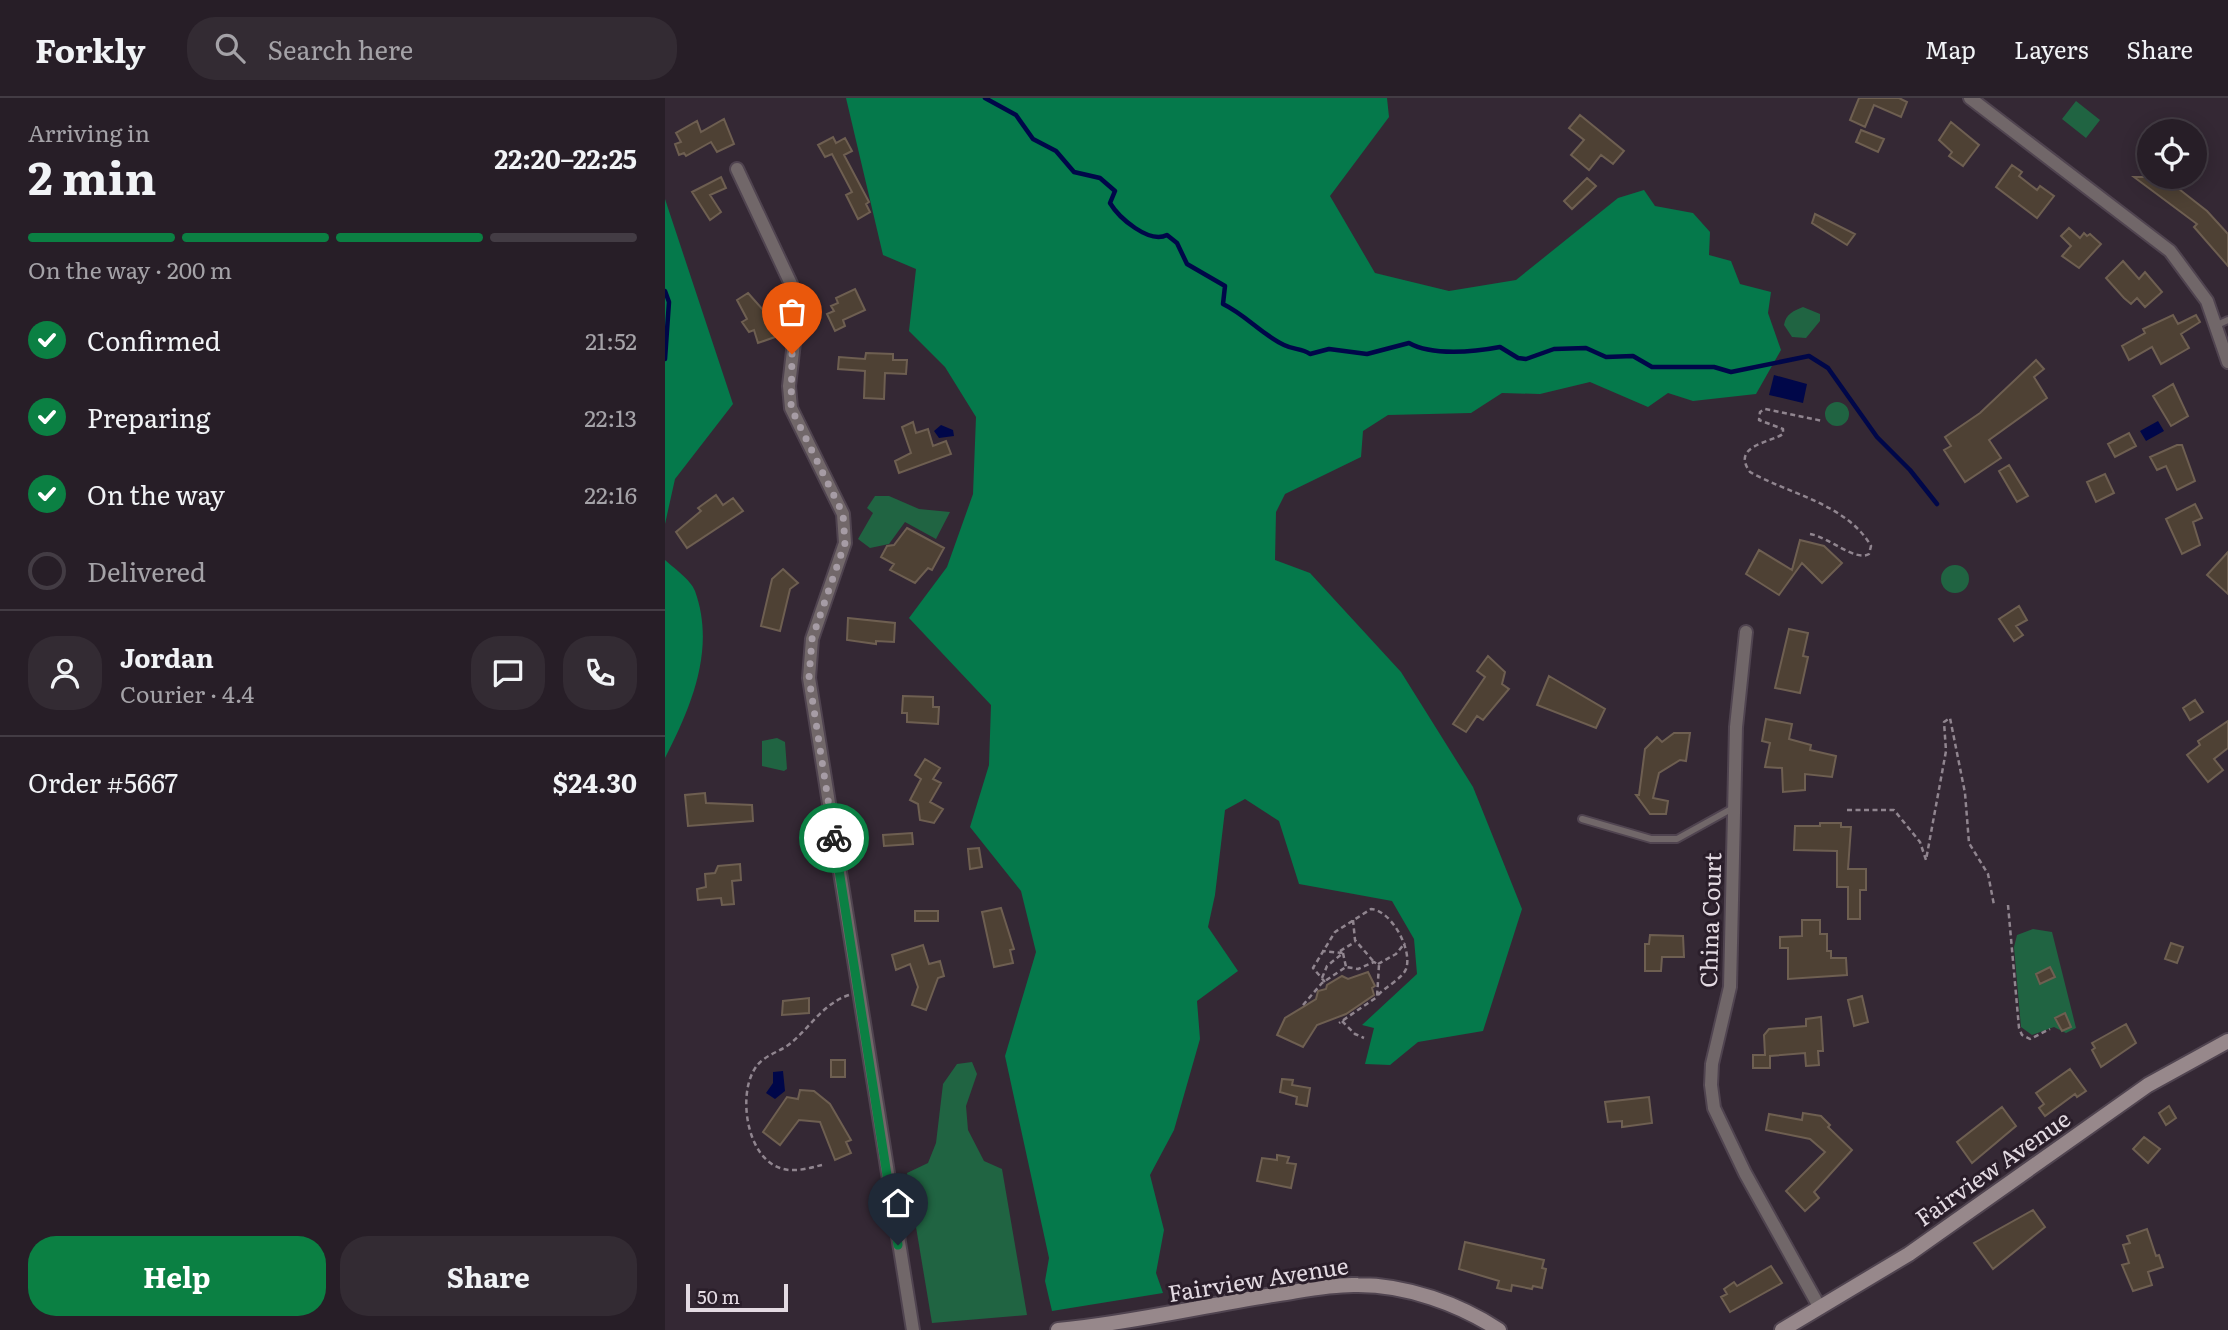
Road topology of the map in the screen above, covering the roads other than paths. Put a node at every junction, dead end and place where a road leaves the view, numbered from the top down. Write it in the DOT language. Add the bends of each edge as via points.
graph roads {
  1 [pos="1970,98"];
  2 [pos="737,169"];
  3 [pos="2222,322"];
  4 [pos="2228,362"];
  5 [pos="1746,632"];
  6 [pos="1733,808"];
  7 [pos="1582,819"];
  8 [pos="2228,1041"];
  9 [pos="1820,1308"];
  10 [pos="913,1330"];
  11 [pos="1058,1330"];
  12 [pos="1499,1330"];
  13 [pos="1782,1330"];
  1 -- 3 [label="street" via="2170,251"];
  2 -- 10 [label="street" via="791,284 797,316 791,408 843,514 845,543 812,639 809,678"];
  3 -- 4 [label="street"];
  5 -- 6 [label="street, China Court"];
  6 -- 7 [label="lane" via="1677,839 1651,839"];
  6 -- 9 [label="street, China Court" via="1730,987 1712,1064 1714,1108"];
  8 -- 9 [label="main road, Fairview Avenue" via="2148,1085 1909,1254"];
  9 -- 13 [label="main road, Fairview Avenue"];
  11 -- 12 [label="main road, Fairview Avenue" via="1358,1285 1397,1289 1448,1304"];
}
